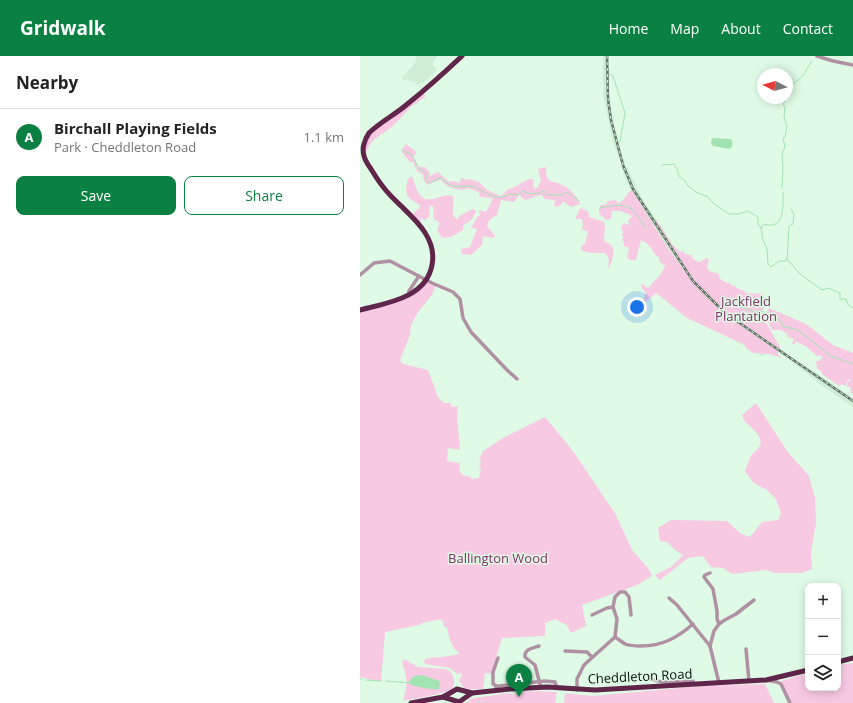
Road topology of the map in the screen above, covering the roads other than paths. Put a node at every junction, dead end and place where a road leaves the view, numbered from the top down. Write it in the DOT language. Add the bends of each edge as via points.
graph roads {
  1 [pos="462,56"];
  2 [pos="817,56"];
  3 [pos="853,65"];
  4 [pos="360,275"];
  5 [pos="421,277"];
  6 [pos="409,293"];
  7 [pos="360,310"];
  8 [pos="517,379"];
  9 [pos="710,573"];
  10 [pos="670,598"];
  11 [pos="754,600"];
  12 [pos="613,607"];
  13 [pos="592,615"];
  14 [pos="631,616"];
  15 [pos="693,624"];
  16 [pos="719,624"];
  17 [pos="615,637"];
  18 [pos="539,646"];
  19 [pos="710,646"];
  20 [pos="746,649"];
  21 [pos="565,651"];
  22 [pos="592,657"];
  23 [pos="498,658"];
  24 [pos="853,658"];
  25 [pos="841,661"];
  26 [pos="805,671"];
  27 [pos="649,675"];
  28 [pos="766,680"];
  29 [pos="749,681"];
  30 [pos="719,682"];
  31 [pos="540,684"];
  32 [pos="693,684"];
  33 [pos="496,688"];
  34 [pos="577,690"];
  35 [pos="464,691"];
  36 [pos="453,692"];
  37 [pos="472,693"];
  38 [pos="443,697"];
  39 [pos="465,698"];
  40 [pos="453,699"];
  41 [pos="411,703"];
  42 [pos="790,703"];
  1 -- 6 [label="highway" via="370,132 363,146 366,162 390,196 421,228 433,250 433,261 428,277 420,288"];
  2 -- 3 [label="street"];
  4 -- 5 [label="street" via="374,263 387,261 394,262"];
  5 -- 6 [label="street"];
  5 -- 8 [label="street" via="456,294 460,300 463,318 471,332"];
  6 -- 7 [label="highway" via="393,301"];
  9 -- 16 [label="street" via="704,577 713,589"];
  10 -- 15 [label="street"];
  11 -- 16 [label="street"];
  12 -- 13 [label="street"];
  12 -- 14 [label="street" via="616,595 624,592 629,597"];
  12 -- 17 [label="street" via="617,619"];
  15 -- 17 [label="street" via="677,637 660,644 632,645"];
  15 -- 19 [label="street"];
  16 -- 19 [label="street"];
  17 -- 22 [label="street"];
  18 -- 31 [label="street" via="528,650 525,657 535,665"];
  19 -- 30 [label="street"];
  20 -- 29 [label="street"];
  21 -- 22 [label="street" via="587,652"];
  22 -- 34 [label="street" via="579,674"];
  23 -- 33 [label="street" via="493,672 493,684"];
  24 -- 25 [label="highway"];
  26 -- 28 [label="highway, Cheddleton Road"];
  27 -- 32 [label="street" via="655,681 693,681"];
  28 -- 29 [label="highway, Cheddleton Road"];
  28 -- 42 [label="street" via="781,684"];
  29 -- 30 [label="highway, Cheddleton Road"];
  30 -- 32 [label="highway, Cheddleton Road"];
  31 -- 33 [label="highway, Cheddleton Road"];
  31 -- 34 [label="highway, Cheddleton Road"];
  32 -- 34 [label="highway, Cheddleton Road"];
  33 -- 37 [label="highway, Cheddleton Road"];
  35 -- 36 [label="highway, Cheddleton Road" via="459,689"];
  35 -- 37 [label="highway, Cheddleton Road"];
  35 -- 39 [label="highway"];
  36 -- 38 [label="highway, Cheddleton Road"];
  36 -- 40 [label="highway"];
  37 -- 39 [label="highway, Cheddleton Road"];
  38 -- 40 [label="highway, Cheddleton Road"];
  38 -- 41 [label="highway, Cheddleton Road"];
  39 -- 40 [label="highway, Cheddleton Road" via="459,702"];
}
